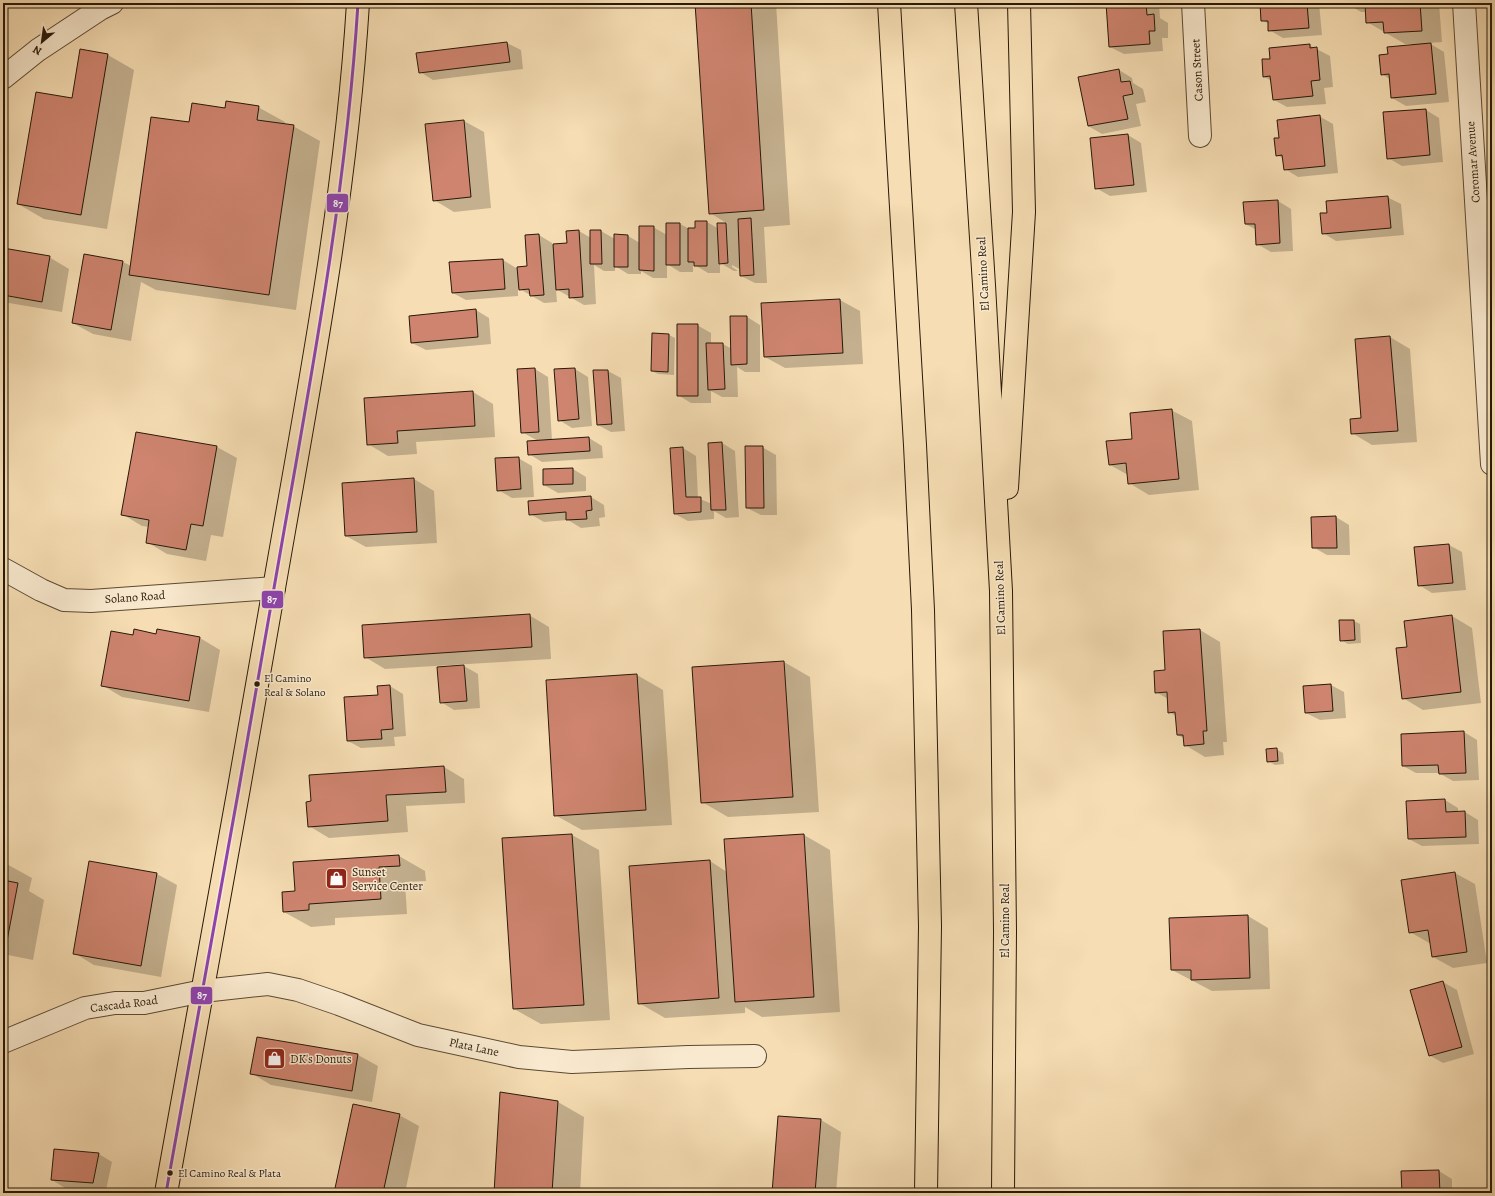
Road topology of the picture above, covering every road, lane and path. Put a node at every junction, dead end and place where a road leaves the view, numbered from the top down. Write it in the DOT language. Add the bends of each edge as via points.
graph roads {
  1 [pos="112,3"];
  2 [pos="358,3"];
  3 [pos="889,3"];
  4 [pos="966,3"];
  5 [pos="1019,3"];
  6 [pos="1193,3"];
  7 [pos="1464,3"];
  8 [pos="3,78"];
  9 [pos="1200,136"];
  10 [pos="1492,464"];
  11 [pos="3,569"];
  12 [pos="274,588"];
  13 [pos="1001,591"];
  14 [pos="203,991"];
  15 [pos="3,1042"];
  16 [pos="755,1056"];
  17 [pos="166,1193"];
  18 [pos="926,1193"];
  19 [pos="1003,1193"];
  1 -- 8 [label="street" via="38,50"];
  2 -- 12 [label="main road" via="348,126 337,215"];
  3 -- 18 [label="main road" via="923,610 930,926"];
  4 -- 13 [label="main road, El Camino Real"];
  5 -- 13 [label="main road" via="1024,212"];
  6 -- 9 [label="street, Cason Street"];
  7 -- 10 [label="street, Coromar Avenue"];
  11 -- 12 [label="street, Solano Road" via="64,600 91,601"];
  12 -- 14 [label="main road"];
  13 -- 19 [label="main road, El Camino Real" via="1005,931"];
  14 -- 15 [label="street, Cascada Road" via="144,1002 86,1008"];
  14 -- 16 [label="street, Plata Lane" via="268,984 298,990 418,1035 519,1057 572,1062"];
  14 -- 17 [label="main road"];
}
